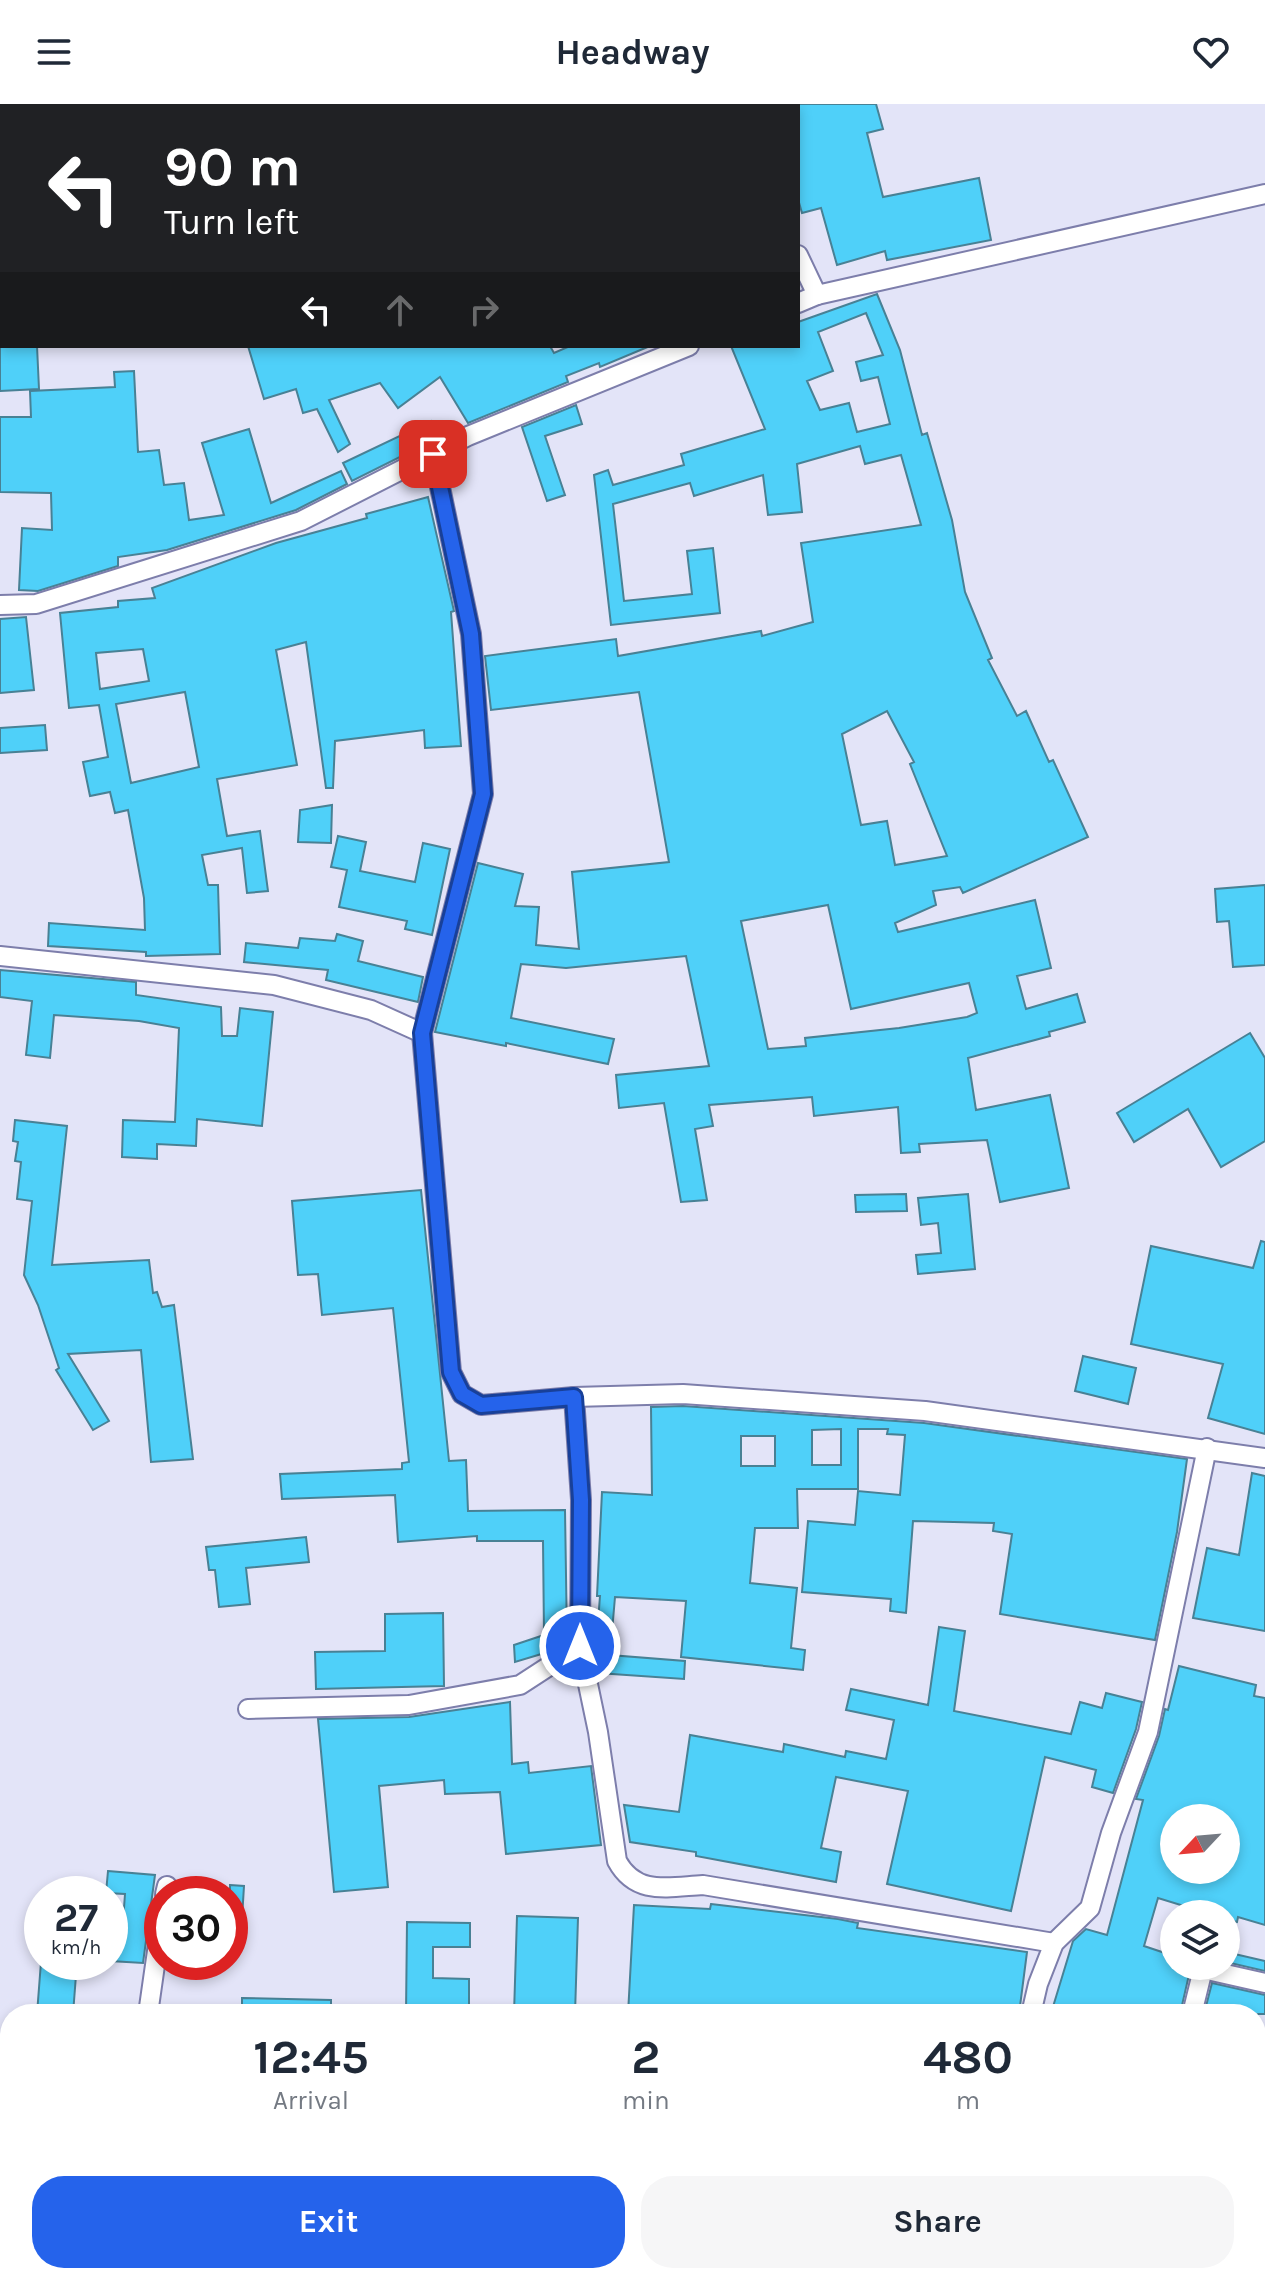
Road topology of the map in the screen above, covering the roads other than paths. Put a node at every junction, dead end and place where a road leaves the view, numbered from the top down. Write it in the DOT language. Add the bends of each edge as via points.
graph roads {
  1 [pos="1265,194"];
  2 [pos="800,259"];
  3 [pos="817,295"];
  4 [pos="800,302"];
  5 [pos="684,348"];
  6 [pos="433,454"];
  7 [pos="0,605"];
  8 [pos="0,956"];
  9 [pos="422,1033"];
  10 [pos="574,1397"];
  11 [pos="1207,1448"];
  12 [pos="1265,1458"];
  13 [pos="580,1646"];
  14 [pos="248,1709"];
  15 [pos="1054,1943"];
  16 [pos="153,1980"];
  17 [pos="1265,1983"];
  18 [pos="149,2004"];
  19 [pos="1033,2004"];
  20 [pos="1194,2004"];
  1 -- 3 [label="street"];
  2 -- 3 [label="street"];
  3 -- 4 [label="street"];
  5 -- 6 [label="street"];
  6 -- 7 [label="street" via="301,521 36,604"];
  6 -- 9 [label="street" via="471,634 483,794"];
  8 -- 9 [label="street" via="274,985 371,1010"];
  9 -- 10 [label="street" via="451,1372 462,1394 481,1405"];
  10 -- 11 [label="street" via="683,1394 925,1411"];
  10 -- 13 [label="street" via="581,1500"];
  11 -- 12 [label="street"];
  11 -- 15 [label="street" via="1148,1732 1090,1908"];
  13 -- 14 [label="street" via="520,1685 409,1705"];
  13 -- 15 [label="street" via="617,1861 635,1884 703,1885"];
  15 -- 19 [label="street"];
  16 -- 18 [label="street"];
  17 -- 20 [label="street" via="1203,1969"];
}
